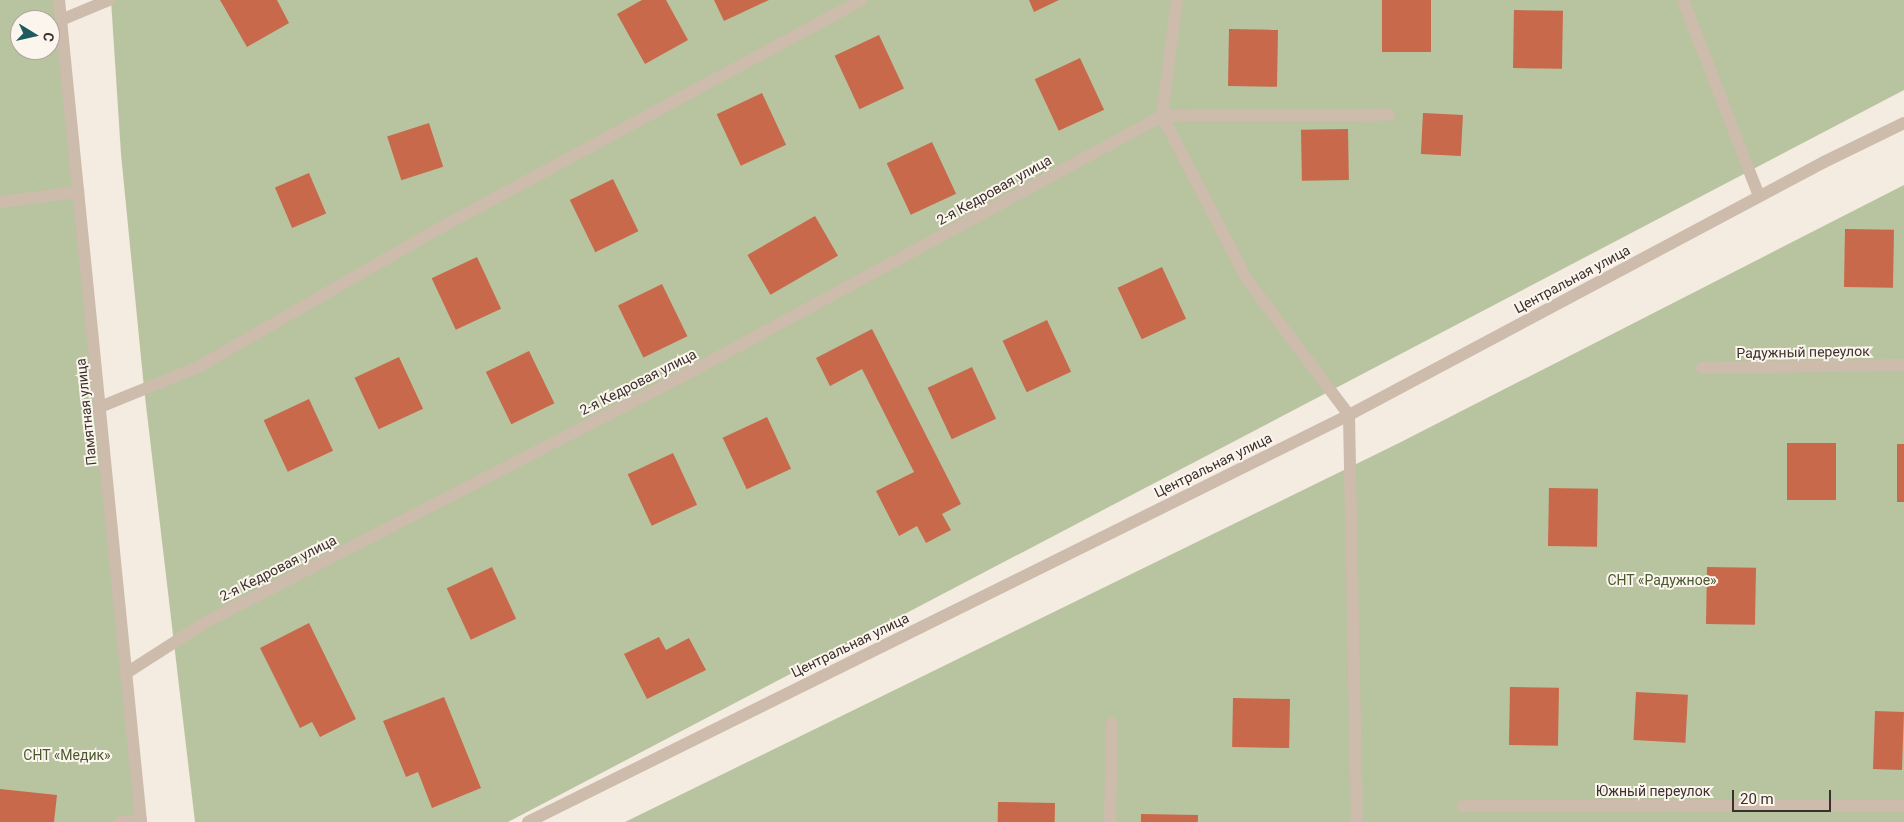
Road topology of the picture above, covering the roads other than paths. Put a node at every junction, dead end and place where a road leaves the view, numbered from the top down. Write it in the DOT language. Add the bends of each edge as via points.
graph roads {
  1 [pos="59,0"];
  2 [pos="109,0"];
  3 [pos="861,0"];
  4 [pos="1177,0"];
  5 [pos="1683,0"];
  6 [pos="62,20"];
  7 [pos="1390,115"];
  8 [pos="1162,116"];
  9 [pos="1904,123"];
  10 [pos="78,192"];
  11 [pos="1759,196"];
  12 [pos="0,202"];
  13 [pos="1904,365"];
  14 [pos="1702,368"];
  15 [pos="100,407"];
  16 [pos="1349,414"];
  17 [pos="128,672"];
  18 [pos="1112,723"];
  19 [pos="1463,806"];
  20 [pos="1904,806"];
  21 [pos="141,821"];
  22 [pos="120,822"];
  23 [pos="528,822"];
  24 [pos="1110,822"];
  25 [pos="1357,822"];
  1 -- 6 [label="street, Памятная улица"];
  2 -- 6 [label="street"];
  3 -- 15 [label="street" via="438,230 198,367"];
  4 -- 8 [label="street"];
  5 -- 11 [label="street"];
  6 -- 10 [label="street, Памятная улица"];
  7 -- 8 [label="street"];
  8 -- 16 [label="street" via="1248,281"];
  8 -- 17 [label="street, 2-я Кедровая улица" via="687,374 206,622"];
  9 -- 11 [label="street, Центральная улица"];
  10 -- 12 [label="street"];
  10 -- 15 [label="street, Памятная улица"];
  11 -- 16 [label="street, Центральная улица"];
  13 -- 14 [label="street, Радужный переулок"];
  15 -- 17 [label="street, Памятная улица"];
  16 -- 23 [label="street, Центральная улица"];
  16 -- 25 [label="street"];
  17 -- 21 [label="street, Памятная улица"];
  18 -- 24 [label="street"];
  19 -- 20 [label="street, Южный переулок"];
  21 -- 22 [label="street"];
}
